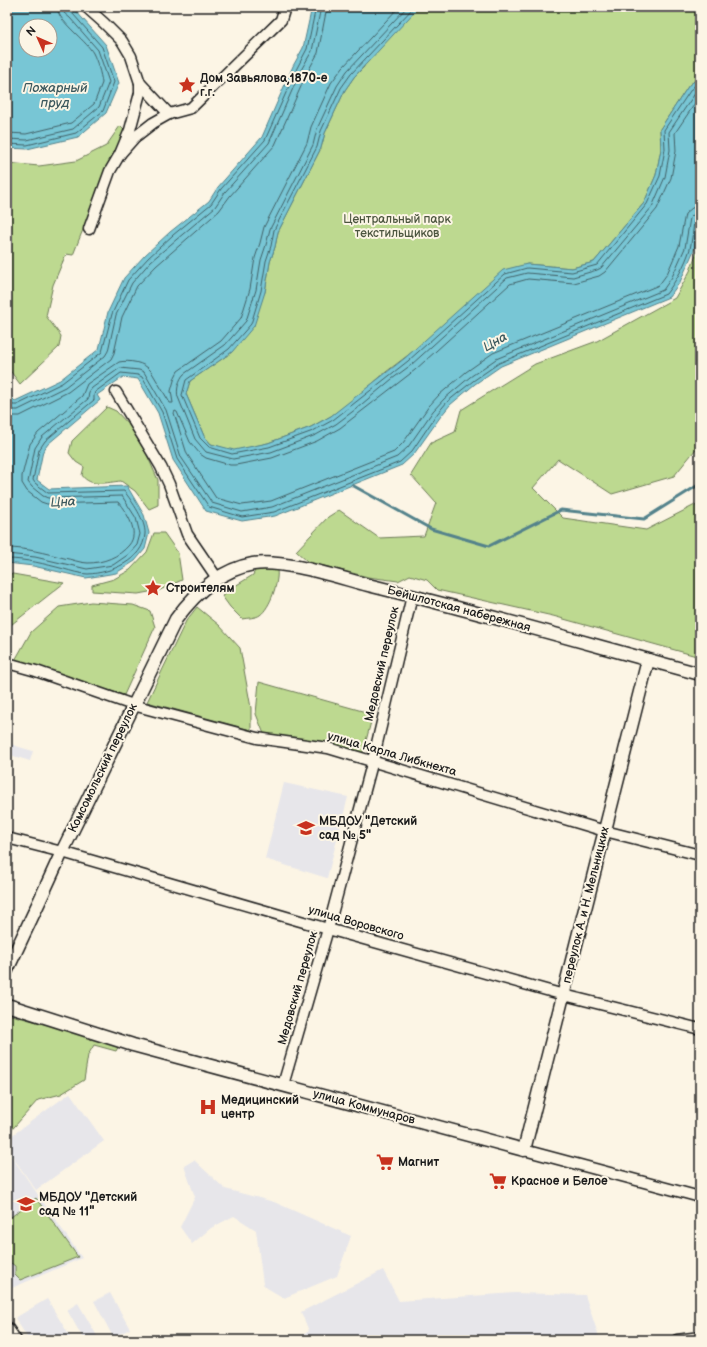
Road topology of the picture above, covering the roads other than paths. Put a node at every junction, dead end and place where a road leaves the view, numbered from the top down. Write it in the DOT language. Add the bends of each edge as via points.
graph roads {
  1 [pos="86,7"];
  2 [pos="285,7"];
  3 [pos="140,83"];
  4 [pos="169,114"];
  5 [pos="120,154"];
  6 [pos="89,229"];
  7 [pos="116,392"];
  8 [pos="217,578"];
  9 [pos="412,596"];
  10 [pos="648,660"];
  11 [pos="7,664"];
  12 [pos="700,674"];
  13 [pos="133,705"];
  14 [pos="373,760"];
  15 [pos="605,831"];
  16 [pos="7,838"];
  17 [pos="62,852"];
  18 [pos="700,855"];
  19 [pos="328,929"];
  20 [pos="7,970"];
  21 [pos="564,995"];
  22 [pos="7,1005"];
  23 [pos="700,1029"];
  24 [pos="283,1085"];
  25 [pos="524,1150"];
  26 [pos="700,1198"];
  27 [pos="7,1327"];
  28 [pos="700,1337"];
  29 [pos="16,1340"];
  30 [pos="677,1340"];
  1 -- 3 [label="street" via="122,41 131,56"];
  2 -- 4 [label="street" via="281,20 191,108"];
  3 -- 4 [label="street"];
  3 -- 5 [label="street" via="140,93 130,130"];
  4 -- 5 [label="street" via="141,132"];
  5 -- 6 [label="street" via="110,171"];
  7 -- 8 [label="street" via="169,484 187,534"];
  8 -- 9 [label="street, Бейшлотская набережная" via="239,567 268,563 299,568"];
  8 -- 13 [label="street, Комсомольский переулок" via="186,604 176,619"];
  9 -- 10 [label="street, Бейшлотская набережная"];
  9 -- 14 [label="street, Медовский переулок"];
  10 -- 12 [label="street, Бейшлотская набережная"];
  10 -- 15 [label="street, переулок А. и Н. Мельницких"];
  11 -- 13 [label="street, улица Карла Либкнехта" via="36,671"];
  13 -- 14 [label="street, улица Карла Либкнехта" via="257,738 328,748"];
  13 -- 17 [label="street, Комсомольский переулок"];
  14 -- 15 [label="street, улица Карла Либкнехта"];
  14 -- 19 [label="street, Медовский переулок"];
  15 -- 18 [label="street, улица Карла Либкнехта"];
  15 -- 21 [label="street, переулок А. и Н. Мельницких"];
  16 -- 17 [label="street, улица Воровского"];
  17 -- 19 [label="street, улица Воровского"];
  17 -- 20 [label="street, Комсомольский переулок"];
  19 -- 21 [label="street, улица Воровского"];
  19 -- 24 [label="street, Медовский переулок"];
  21 -- 23 [label="street, улица Воровского"];
  21 -- 25 [label="street, переулок А. и Н. Мельницких"];
  22 -- 24 [label="street, улица Коммунаров" via="133,1045"];
  24 -- 25 [label="street, улица Коммунаров"];
  25 -- 26 [label="street, улица Коммунаров"];
  27 -- 29 [label="street"];
  28 -- 30 [label="street"];
}
